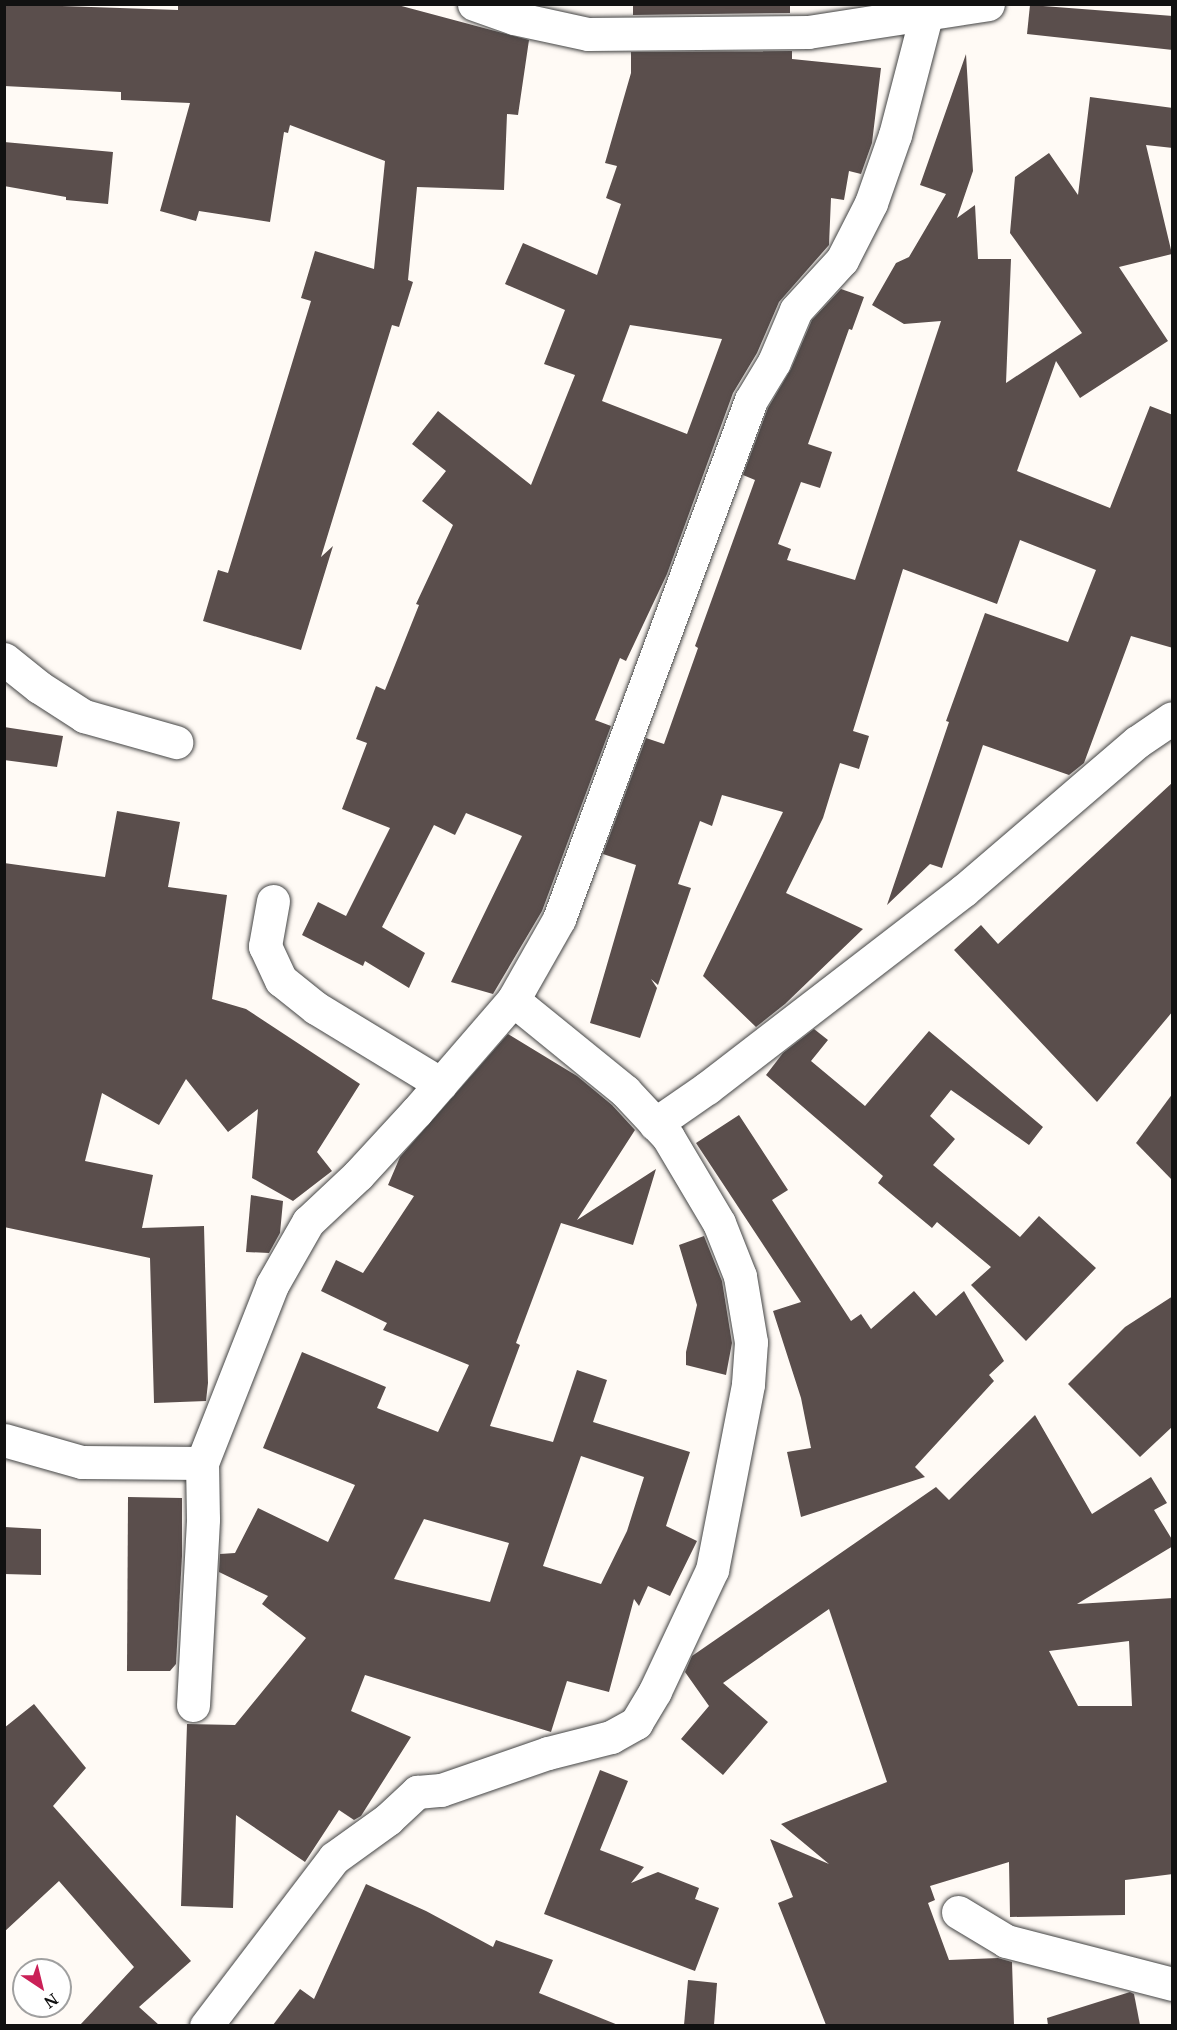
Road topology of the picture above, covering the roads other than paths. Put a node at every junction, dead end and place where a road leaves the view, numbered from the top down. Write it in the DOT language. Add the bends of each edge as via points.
graph roads {
  1 [pos="474,4"];
  2 [pos="988,4"];
  3 [pos="927,12"];
  4 [pos="4,659"];
  5 [pos="1173,718"];
  6 [pos="176,741"];
  7 [pos="273,901"];
  8 [pos="513,1000"];
  9 [pos="441,1084"];
  10 [pos="656,1124"];
  11 [pos="4,1440"];
  12 [pos="202,1463"];
  13 [pos="193,1705"];
  14 [pos="958,1912"];
  15 [pos="1173,1984"];
  16 [pos="206,2025"];
  1 -- 3 [label="street" via="514,18 588,34 808,32"];
  2 -- 3 [label="street"];
  3 -- 8 [label="street" via="895,135 871,203 842,260 796,310 774,362 751,400 559,919"];
  4 -- 6 [label="street" via="84,716"];
  5 -- 10 [label="street" via="1137,742 963,891"];
  7 -- 9 [label="street" via="265,946 281,980 316,1008"];
  8 -- 9 [label="street"];
  8 -- 10 [label="street" via="626,1091"];
  9 -- 12 [label="street" via="358,1175 308,1222 272,1285"];
  10 -- 16 [label="street" via="668,1137 719,1223 740,1276 751,1342 748,1384 711,1570 655,1691 636,1723 610,1737 548,1753 441,1790 417,1792 388,1819 334,1858"];
  11 -- 12 [label="street" via="82,1462"];
  12 -- 13 [label="street" via="203,1519"];
  14 -- 15 [label="street" via="1006,1941"];
}
